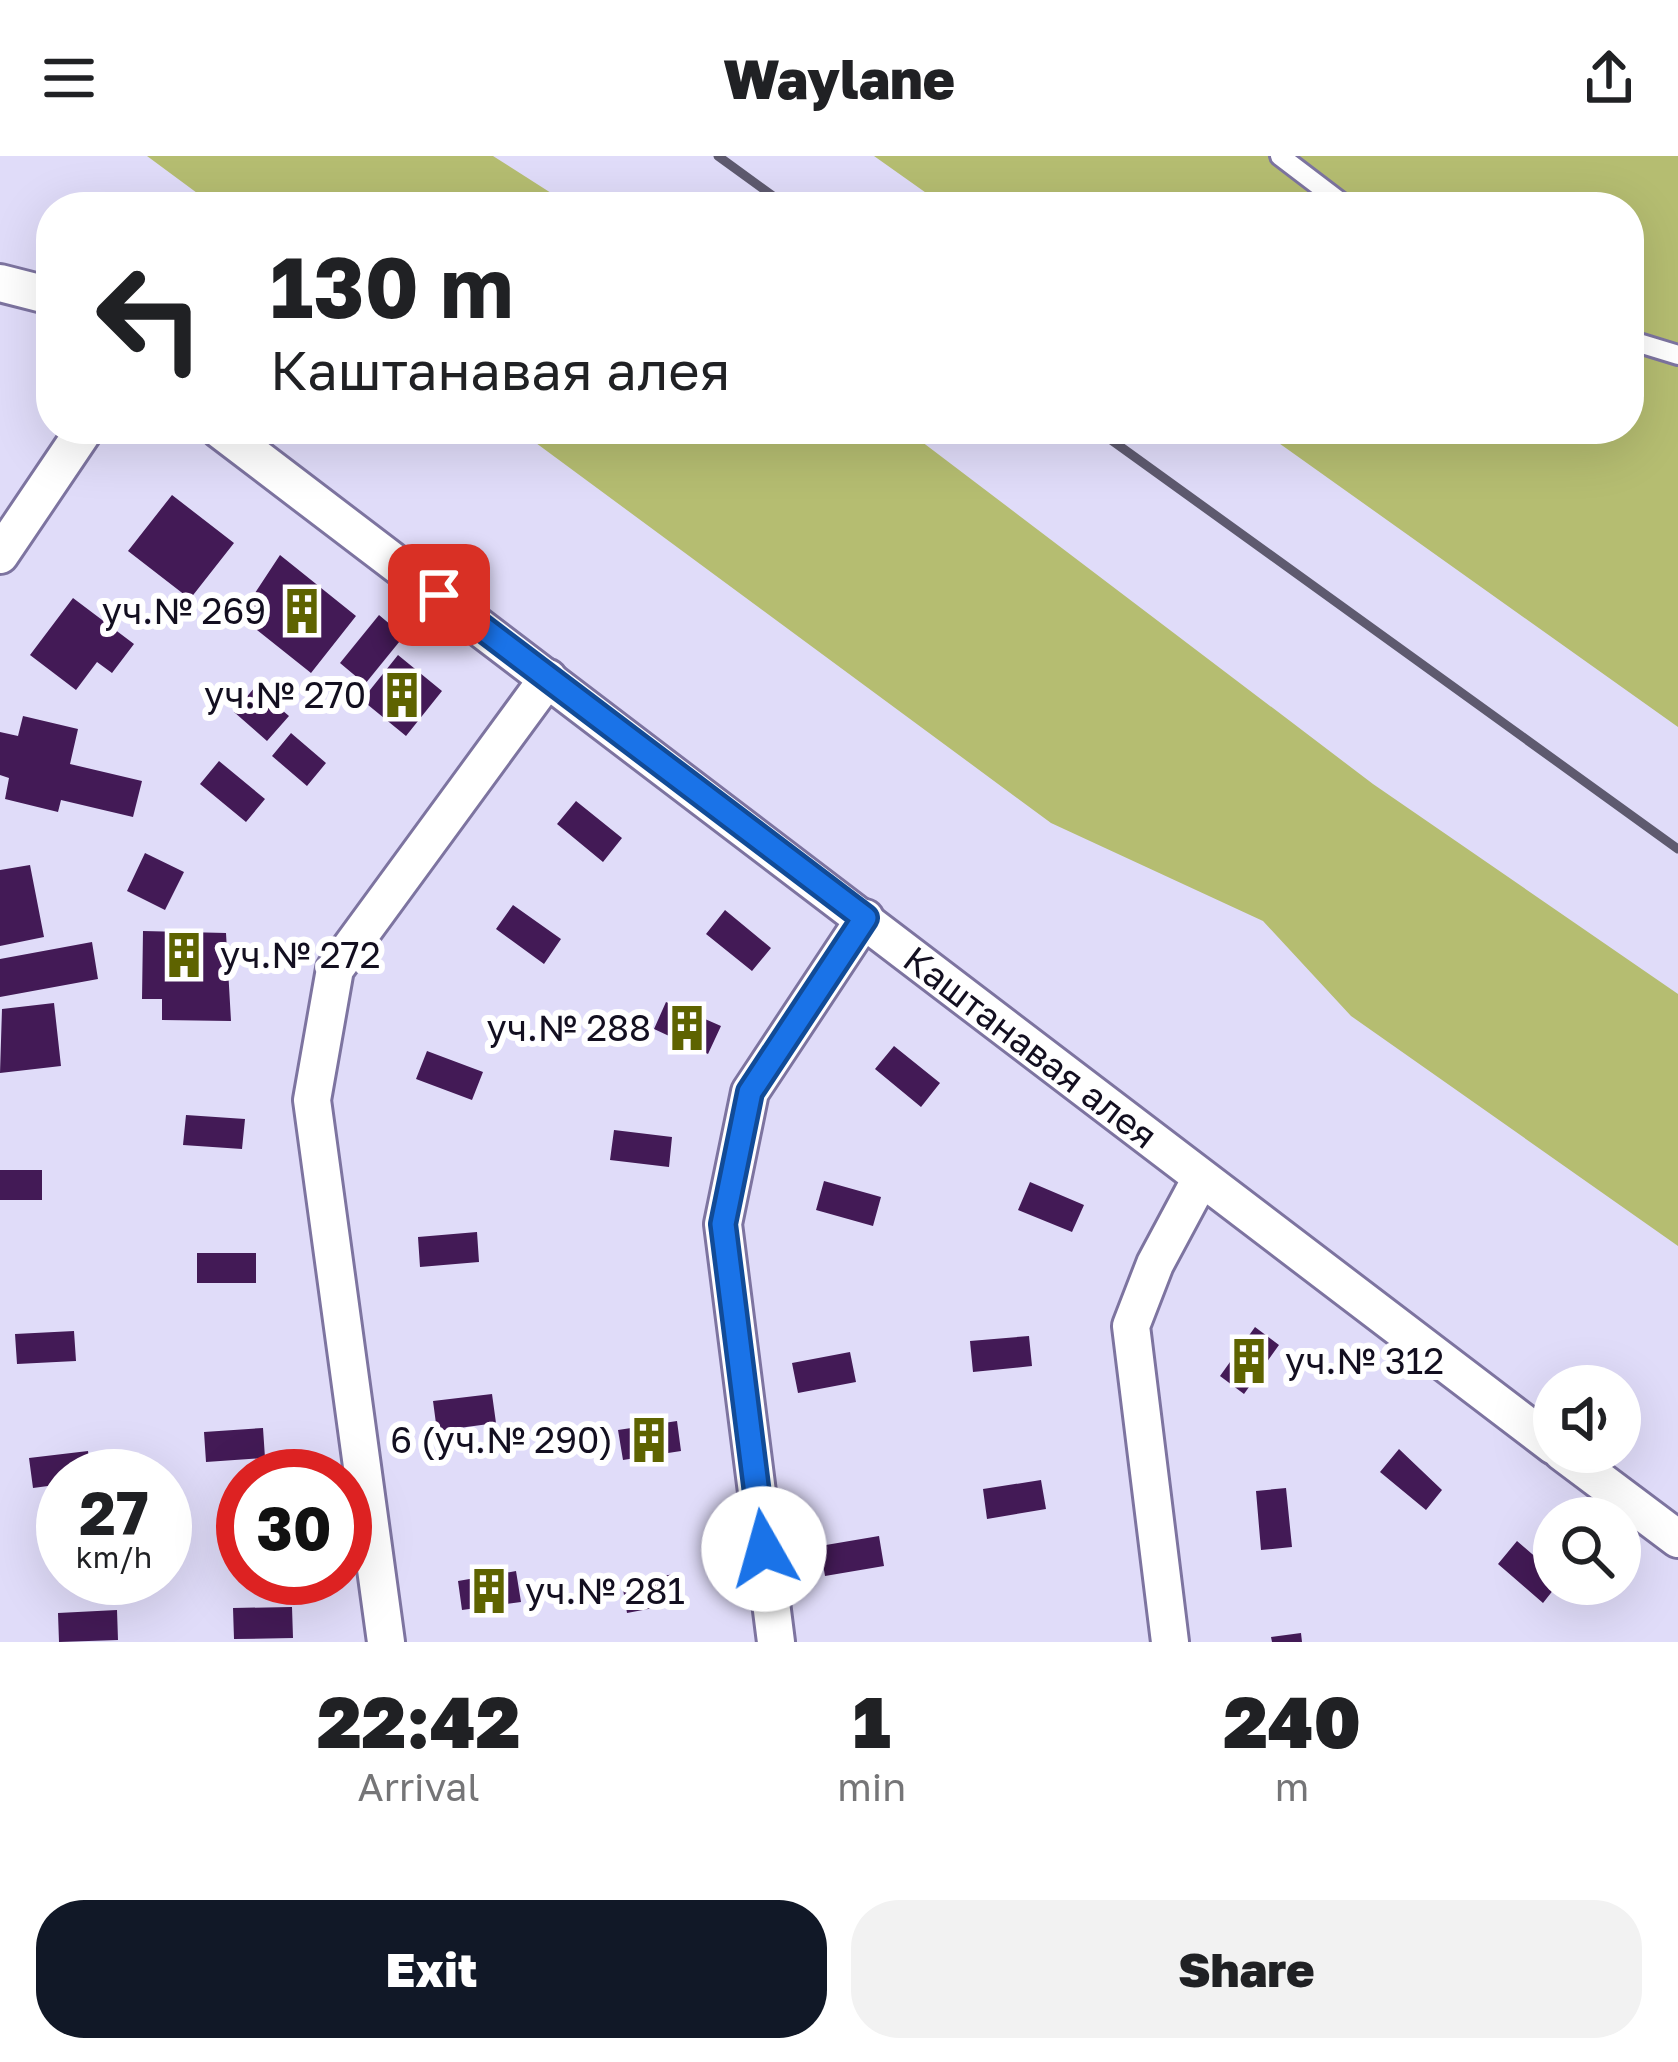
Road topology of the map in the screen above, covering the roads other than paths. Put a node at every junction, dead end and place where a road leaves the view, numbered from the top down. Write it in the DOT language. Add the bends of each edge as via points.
graph roads {
  1 [pos="1280,156"];
  2 [pos="1327,192"];
  3 [pos="0,283"];
  4 [pos="36,292"];
  5 [pos="1644,345"];
  6 [pos="1678,355"];
  7 [pos="75,444"];
  8 [pos="239,444"];
  9 [pos="0,555"];
  10 [pos="548,678"];
  11 [pos="865,918"];
  12 [pos="1200,1180"];
  13 [pos="1533,1430"];
  14 [pos="1590,1473"];
  15 [pos="1678,1539"];
  16 [pos="386,1642"];
  17 [pos="776,1642"];
  18 [pos="1170,1642"];
  1 -- 2 [label="lane"];
  3 -- 4 [label="street"];
  5 -- 6 [label="lane"];
  7 -- 9 [label="street"];
  8 -- 10 [label="street, Каштанавая алея"];
  10 -- 11 [label="street, Каштанавая алея"];
  10 -- 16 [label="street" via="335,969 312,1100"];
  11 -- 12 [label="street, Каштанавая алея"];
  11 -- 17 [label="street" via="750,1092 723,1224"];
  12 -- 13 [label="street, Каштанавая алея"];
  12 -- 18 [label="street" via="1131,1327"];
  14 -- 15 [label="street"];
}
